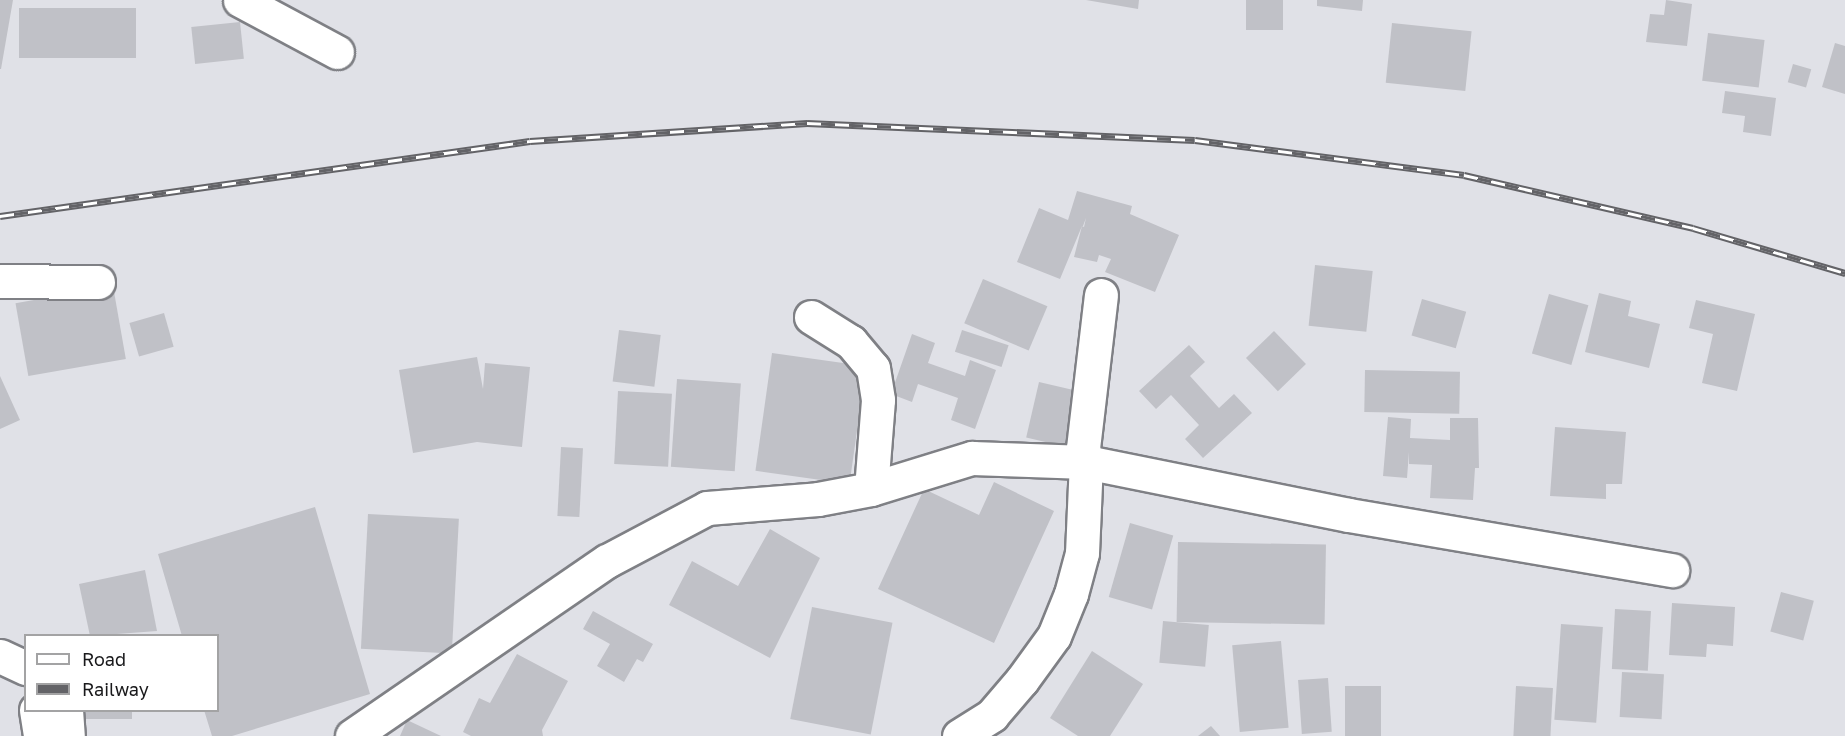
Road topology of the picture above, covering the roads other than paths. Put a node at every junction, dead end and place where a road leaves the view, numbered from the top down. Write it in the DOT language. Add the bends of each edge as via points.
graph roads {
  1 [pos="240,0"];
  2 [pos="337,52"];
  3 [pos="0,281"];
  4 [pos="98,282"];
  5 [pos="1101,295"];
  6 [pos="811,317"];
  7 [pos="1086,462"];
  8 [pos="871,489"];
  9 [pos="1672,570"];
  10 [pos="0,656"];
  11 [pos="24,668"];
  12 [pos="36,712"];
  13 [pos="66,712"];
  14 [pos="40,736"];
  15 [pos="68,736"];
  16 [pos="352,736"];
  17 [pos="959,736"];
  1 -- 2 [label="street"];
  3 -- 4 [label="street"];
  5 -- 7 [label="street" via="1083,448"];
  6 -- 8 [label="street" via="851,342 873,368 878,400"];
  7 -- 8 [label="street" via="972,458"];
  7 -- 9 [label="street" via="1349,514"];
  7 -- 17 [label="street" via="1082,553 1054,636 992,715"];
  8 -- 16 [label="street" via="818,499 707,508 607,561"];
  10 -- 11 [label="street"];
  12 -- 14 [label="street"];
  13 -- 15 [label="street"];
}
